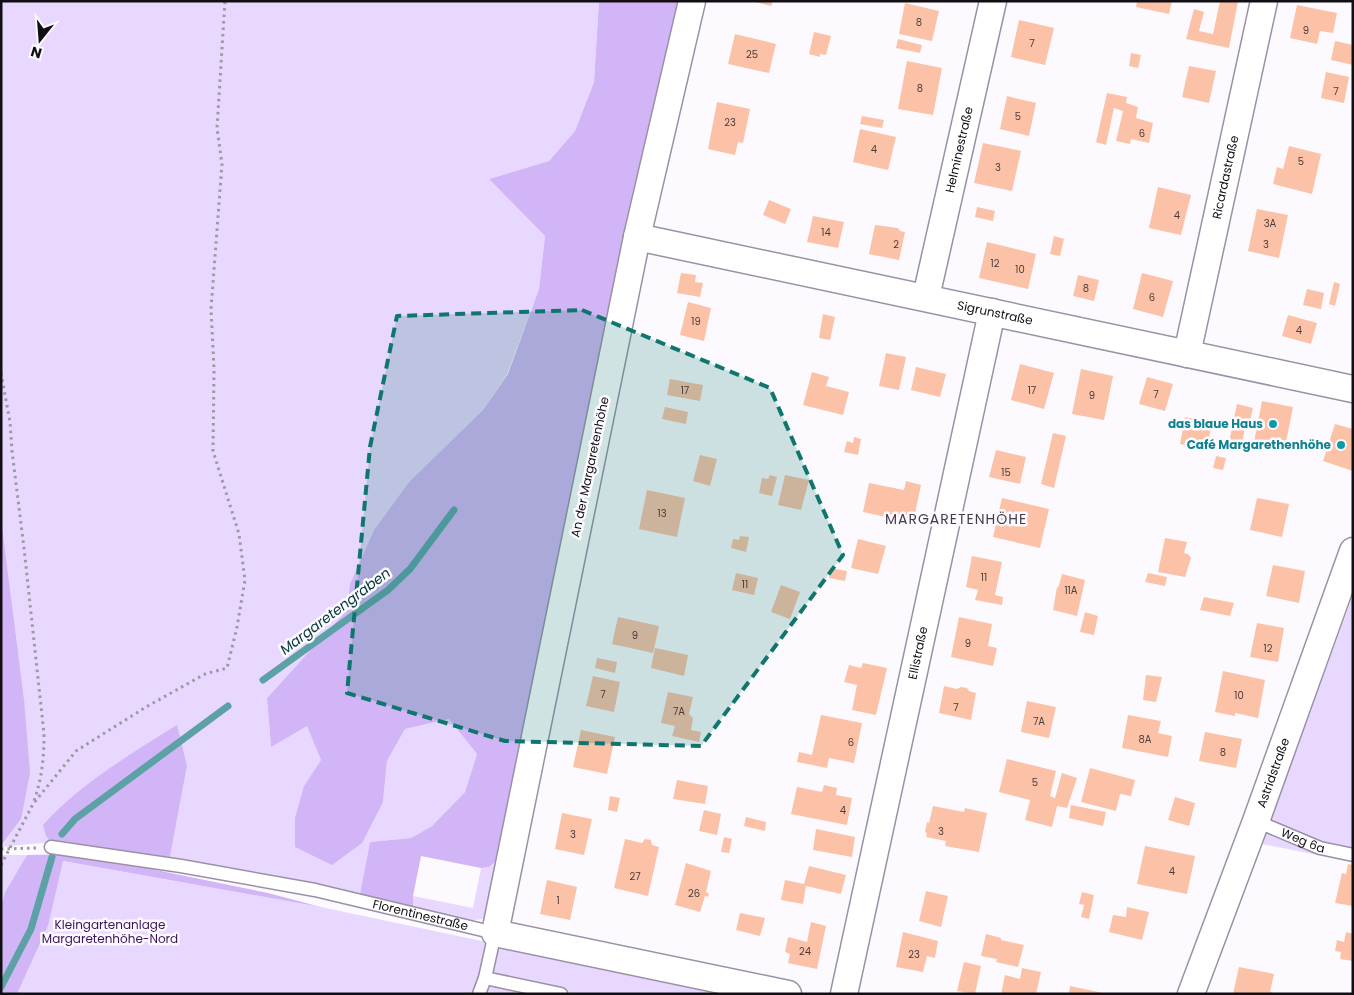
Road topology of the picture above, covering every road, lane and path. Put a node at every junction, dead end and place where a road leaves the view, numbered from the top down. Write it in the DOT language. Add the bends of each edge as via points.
graph roads {
  1 [pos="225,1"];
  2 [pos="692,1"];
  3 [pos="993,1"];
  4 [pos="1264,1"];
  5 [pos="637,237"];
  6 [pos="926,297"];
  7 [pos="992,312"];
  8 [pos="1187,354"];
  9 [pos="1,373"];
  10 [pos="1353,389"];
  11 [pos="1353,551"];
  12 [pos="33,804"];
  13 [pos="1256,821"];
  14 [pos="51,848"];
  15 [pos="1,849"];
  16 [pos="11,849"];
  17 [pos="1353,855"];
  18 [pos="1,866"];
  19 [pos="495,933"];
  20 [pos="485,978"];
  21 [pos="479,994"];
  22 [pos="561,994"];
  23 [pos="788,994"];
  24 [pos="844,994"];
  25 [pos="1191,994"];
  1 -- 12 [label="path" via="217,128 222,164 211,309 213,451 239,534 245,580 237,628 227,668 196,678 76,751"];
  2 -- 5 [label="street, An der Margaretenhöhe"];
  3 -- 6 [label="street, Helminestraße"];
  4 -- 8 [label="street, Ricardastraße"];
  5 -- 6 [label="street, Sigrunstraße"];
  5 -- 19 [label="street, An der Margaretenhöhe"];
  6 -- 7 [label="street, Sigrunstraße"];
  7 -- 8 [label="street, Sigrunstraße"];
  7 -- 24 [label="street, Ellistraße"];
  8 -- 10 [label="street, Sigrunstraße"];
  9 -- 12 [label="path" via="10,422 44,734 44,761"];
  11 -- 13 [label="street, Astridstraße"];
  12 -- 16 [label="path"];
  13 -- 17 [label="lane, Weg 6a" via="1320,848"];
  13 -- 25 [label="street, Astridstraße"];
  14 -- 16 [label="path"];
  14 -- 19 [label="lane, Florentinestraße" via="181,866 315,890"];
  15 -- 16 [label="path"];
  16 -- 18 [label="path"];
  19 -- 20 [label="lane"];
  19 -- 23 [label="street, Florentinestraße"];
  20 -- 21 [label="lane"];
  20 -- 22 [label="lane"];
}
